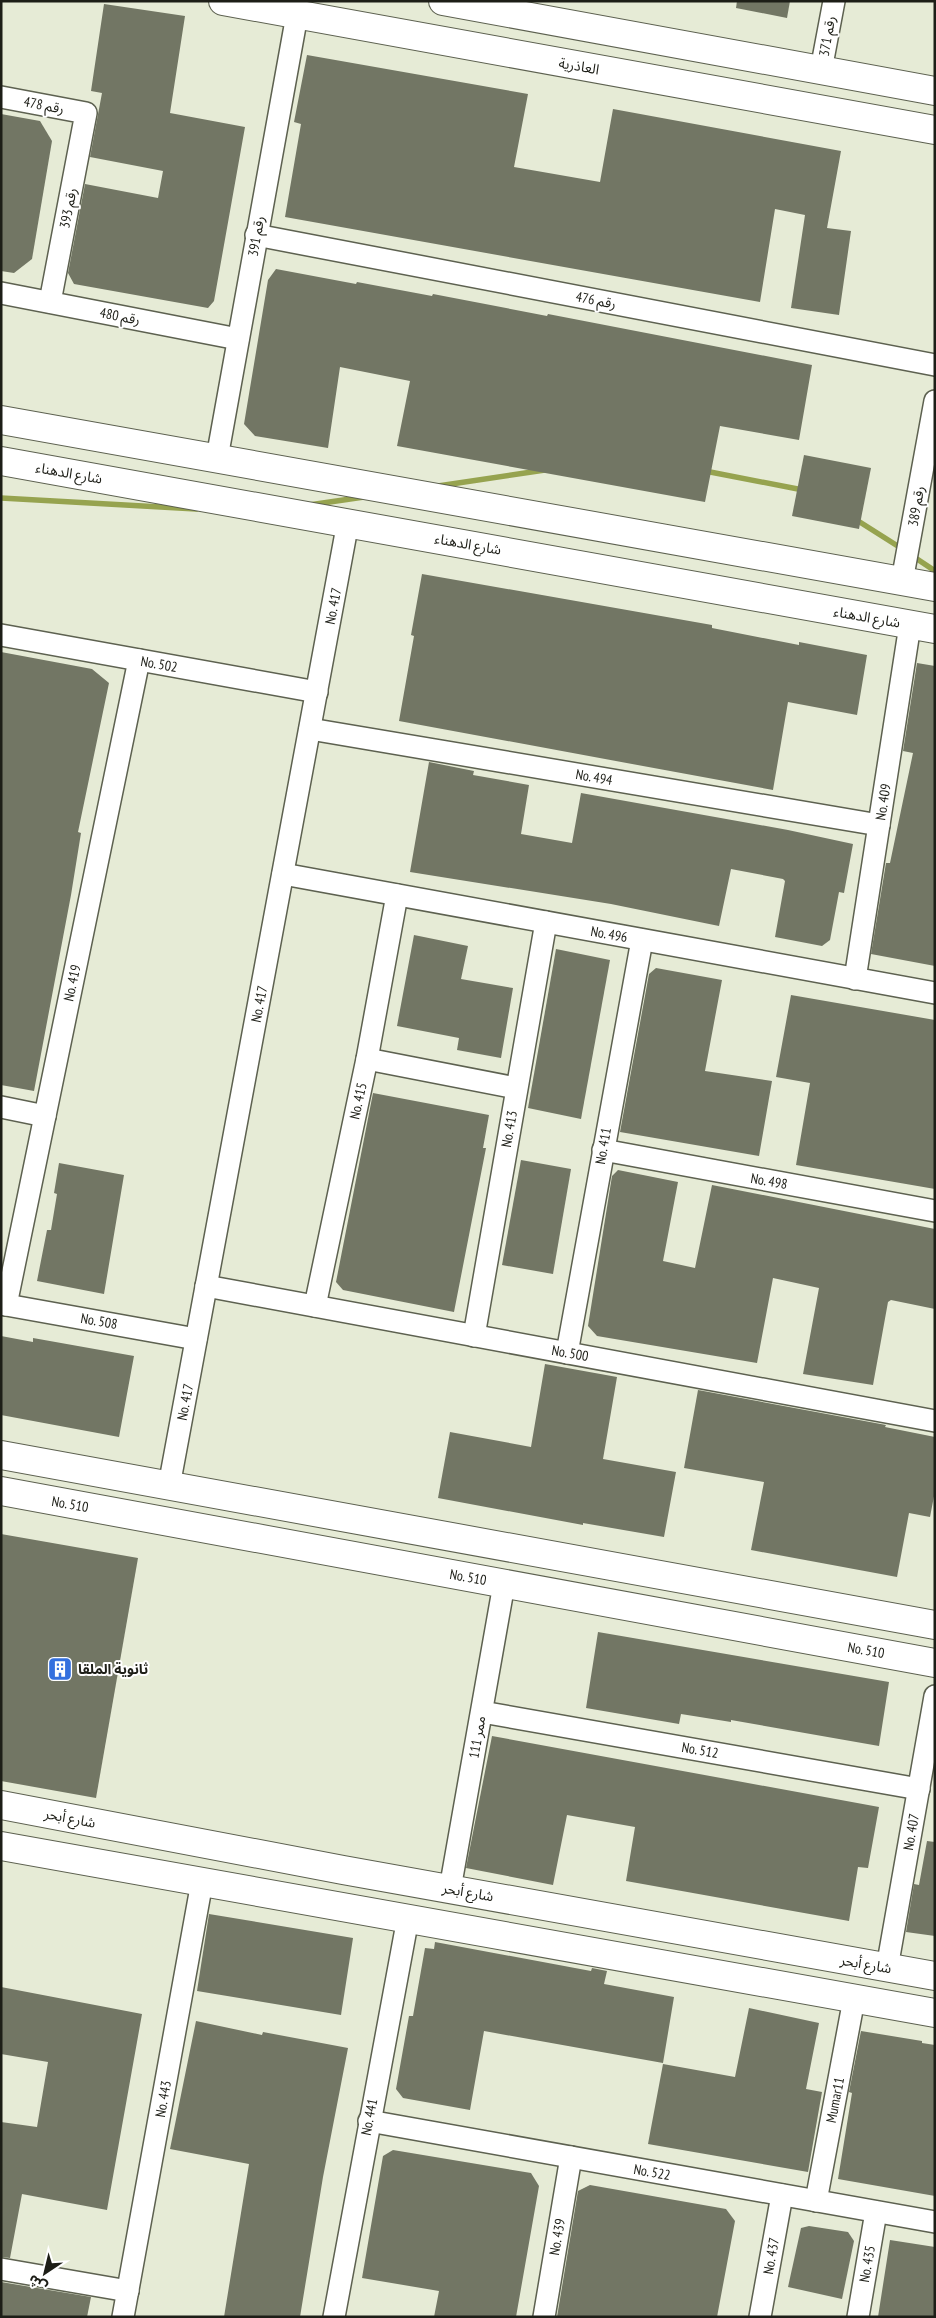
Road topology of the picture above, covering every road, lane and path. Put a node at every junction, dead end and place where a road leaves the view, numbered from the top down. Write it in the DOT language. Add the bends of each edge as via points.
graph roads {
  1 [pos="223,1"];
  2 [pos="443,1"];
  3 [pos="834,1"];
  4 [pos="297,14"];
  5 [pos="542,19"];
  6 [pos="534,58"];
  7 [pos="821,70"];
  8 [pos="935,91"];
  9 [pos="1,97"];
  10 [pos="86,113"];
  11 [pos="935,130"];
  12 [pos="256,235"];
  13 [pos="1,293"];
  14 [pos="50,302"];
  15 [pos="238,339"];
  16 [pos="935,366"];
  17 [pos="935,401"];
  18 [pos="1,420"];
  19 [pos="217,458"];
  20 [pos="1,461"];
  21 [pos="371,486"];
  22 [pos="356,523"];
  23 [pos="902,581"];
  24 [pos="935,587"];
  25 [pos="922,627"];
  26 [pos="1,635"];
  27 [pos="138,660"];
  28 [pos="316,692"];
  29 [pos="310,729"];
  30 [pos="879,826"];
  31 [pos="283,874"];
  32 [pos="398,895"];
  33 [pos="546,922"];
  34 [pos="642,940"];
  35 [pos="855,979"];
  36 [pos="935,993"];
  37 [pos="367,1059"];
  38 [pos="516,1088"];
  39 [pos="1,1107"];
  40 [pos="45,1116"];
  41 [pos="603,1150"];
  42 [pos="935,1211"];
  43 [pos="206,1286"];
  44 [pos="4,1305"];
  45 [pos="315,1306"];
  46 [pos="474,1336"];
  47 [pos="196,1339"];
  48 [pos="566,1353"];
  49 [pos="935,1421"];
  50 [pos="1,1455"];
  51 [pos="170,1486"];
  52 [pos="1,1491"];
  53 [pos="165,1521"];
  54 [pos="504,1584"];
  55 [pos="935,1626"];
  56 [pos="935,1663"];
  57 [pos="935,1696"];
  58 [pos="482,1712"];
  59 [pos="918,1788"];
  60 [pos="1,1805"];
  61 [pos="1,1846"];
  62 [pos="202,1882"];
  63 [pos="450,1889"];
  64 [pos="408,1918"];
  65 [pos="887,1968"];
  66 [pos="935,1976"];
  67 [pos="854,1999"];
  68 [pos="935,2013"];
  69 [pos="368,2121"];
  70 [pos="571,2157"];
  71 [pos="782,2195"];
  72 [pos="816,2201"];
  73 [pos="876,2212"];
  74 [pos="935,2222"];
  75 [pos="1,2269"];
  76 [pos="128,2291"];
  77 [pos="123,2317"];
  78 [pos="334,2317"];
  79 [pos="544,2317"];
  80 [pos="760,2317"];
  81 [pos="858,2317"];
  1 -- 4 [label="street, العاذرية"];
  2 -- 5 [label="street"];
  3 -- 7 [label="street, رقم 371"];
  4 -- 6 [label="street, العاذرية"];
  4 -- 12 [label="street, رقم 391"];
  5 -- 6 [label="street"];
  5 -- 7 [label="street"];
  6 -- 11 [label="street, العاذرية"];
  7 -- 8 [label="street"];
  9 -- 10 [label="street, رقم 478"];
  10 -- 14 [label="street, رقم 393"];
  12 -- 15 [label="street, رقم 391"];
  12 -- 16 [label="street, رقم 476"];
  13 -- 14 [label="street, رقم 480"];
  14 -- 15 [label="street, رقم 480"];
  15 -- 19 [label="street, رقم 391"];
  17 -- 23 [label="street, رقم 389"];
  18 -- 19 [label="street"];
  19 -- 21 [label="street"];
  20 -- 22 [label="street, شارع الدهناء"];
  21 -- 22 [label="street"];
  21 -- 23 [label="street"];
  22 -- 25 [label="street, شارع الدهناء"];
  22 -- 28 [label="street, No. 417"];
  23 -- 24 [label="street"];
  25 -- 30 [label="street, No. 409"];
  26 -- 27 [label="street, No. 502"];
  27 -- 28 [label="street, No. 502"];
  27 -- 40 [label="street, No. 419"];
  28 -- 29 [label="street, No. 417"];
  29 -- 30 [label="street, No. 494"];
  29 -- 31 [label="street, No. 417"];
  30 -- 35 [label="street, No. 409"];
  31 -- 32 [label="street, No. 496"];
  31 -- 43 [label="street, No. 417"];
  32 -- 33 [label="street, No. 496"];
  32 -- 37 [label="street, No. 415"];
  33 -- 34 [label="street, No. 496"];
  33 -- 38 [label="street, No. 413"];
  34 -- 35 [label="street, No. 496"];
  34 -- 41 [label="street, No. 411"];
  35 -- 36 [label="street, No. 496"];
  37 -- 38 [label="street"];
  37 -- 45 [label="street, No. 415"];
  38 -- 46 [label="street, No. 413"];
  39 -- 40 [label="street"];
  40 -- 44 [label="street, No. 419"];
  41 -- 42 [label="street, No. 498"];
  41 -- 48 [label="street, No. 411"];
  43 -- 45 [label="street, No. 500"];
  43 -- 47 [label="street, No. 417"];
  44 -- 47 [label="street, No. 508"];
  45 -- 46 [label="street, No. 500"];
  46 -- 48 [label="street, No. 500"];
  47 -- 51 [label="street, No. 417"];
  48 -- 49 [label="street, No. 500"];
  50 -- 51 [label="street"];
  51 -- 53 [label="street"];
  51 -- 55 [label="street"];
  52 -- 53 [label="street, No. 510"];
  53 -- 54 [label="street, No. 510"];
  54 -- 56 [label="street, No. 510"];
  54 -- 58 [label="street, ممر 111"];
  57 -- 59 [label="street, No. 407"];
  58 -- 59 [label="street, No. 512"];
  58 -- 63 [label="street, ممر 111"];
  59 -- 65 [label="street, No. 407"];
  60 -- 63 [label="street, شارع أبحر"];
  61 -- 62 [label="street"];
  62 -- 64 [label="street"];
  62 -- 76 [label="street, No. 443"];
  63 -- 65 [label="street, شارع أبحر"];
  64 -- 67 [label="street"];
  64 -- 69 [label="street, No. 441"];
  65 -- 66 [label="street, شارع أبحر"];
  67 -- 68 [label="street"];
  67 -- 72 [label="street, Mumar11"];
  69 -- 70 [label="street, No. 522"];
  69 -- 78 [label="street, No. 441"];
  70 -- 71 [label="street, No. 522"];
  70 -- 79 [label="street, No. 439"];
  71 -- 72 [label="street, No. 522"];
  71 -- 80 [label="street, No. 437"];
  72 -- 73 [label="street, No. 522"];
  73 -- 74 [label="street, No. 522"];
  73 -- 81 [label="street, No. 435"];
  75 -- 76 [label="street"];
  76 -- 77 [label="street, No. 443"];
}
